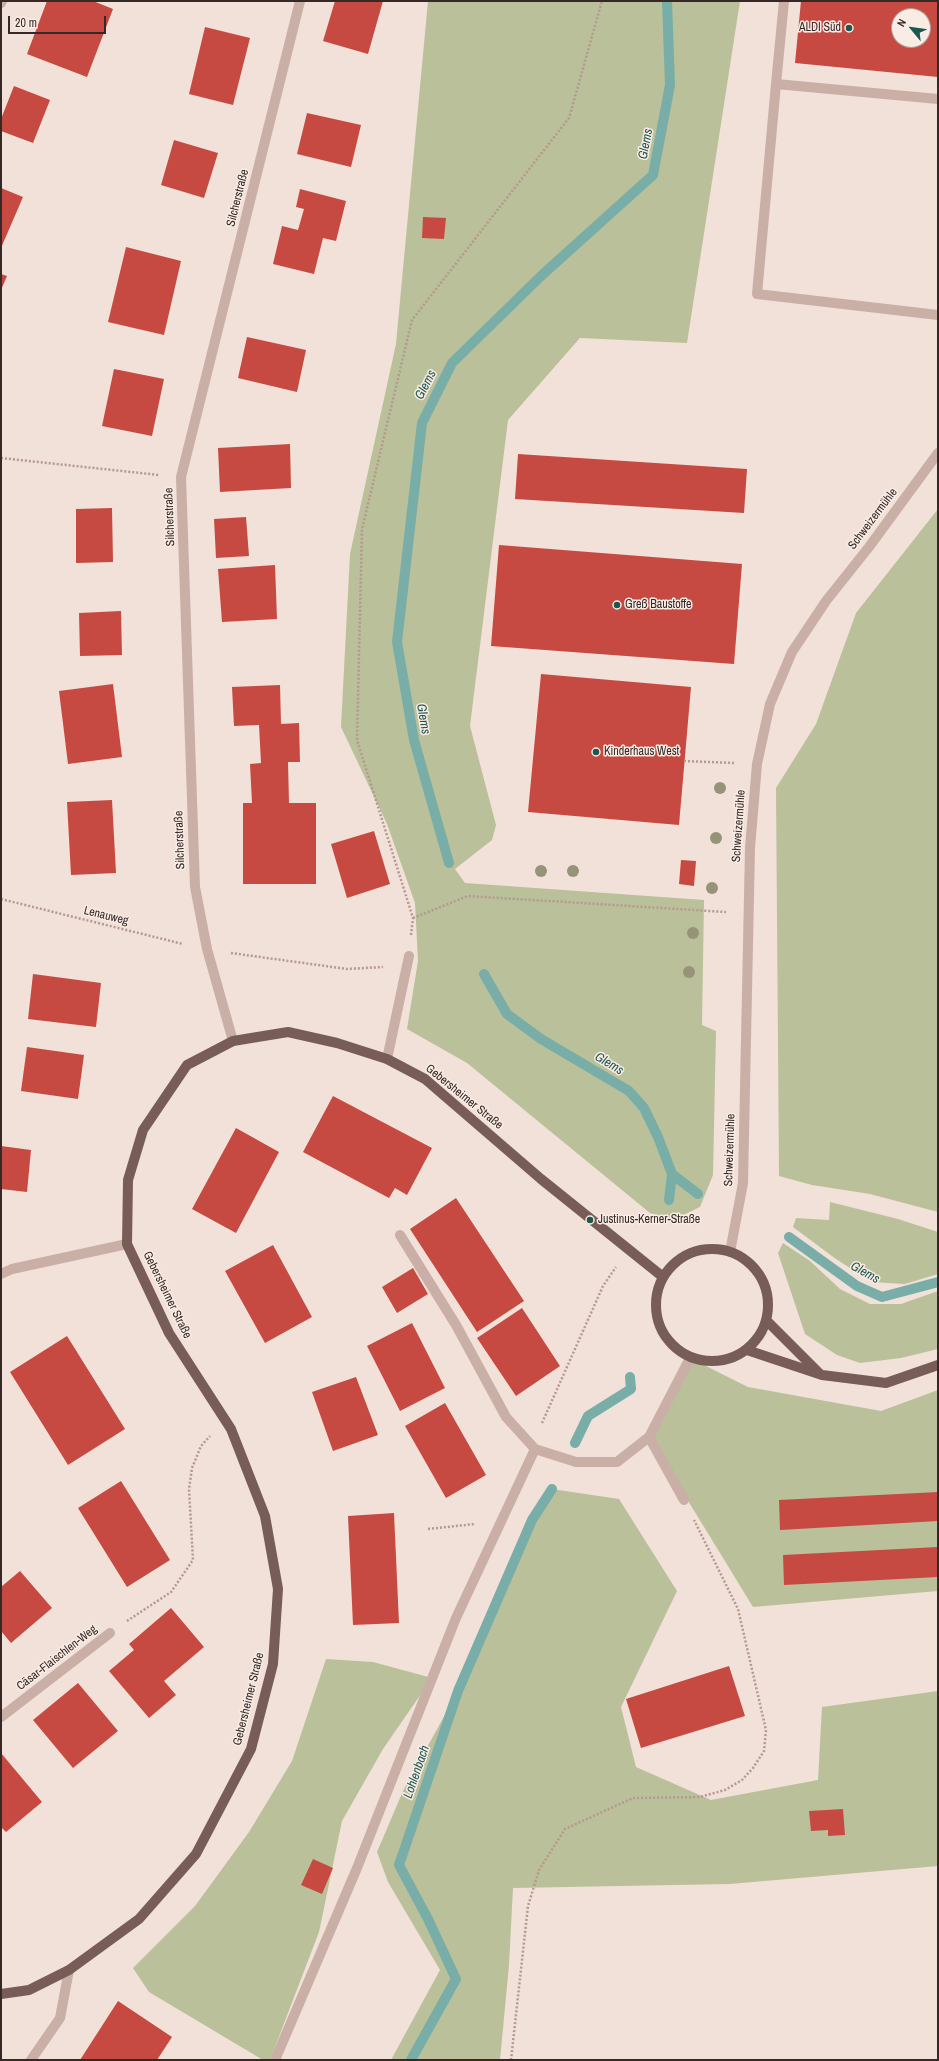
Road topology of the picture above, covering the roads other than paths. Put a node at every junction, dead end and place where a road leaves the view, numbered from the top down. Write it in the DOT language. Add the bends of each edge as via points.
graph roads {
  1 [pos="300,1"];
  2 [pos="784,1"];
  3 [pos="776,84"];
  4 [pos="938,99"];
  5 [pos="938,315"];
  6 [pos="938,453"];
  7 [pos="409,956"];
  8 [pos="234,1041"];
  9 [pos="387,1059"];
  10 [pos="400,1235"];
  11 [pos="127,1244"];
  12 [pos="730,1252"];
  13 [pos="1,1274"];
  14 [pos="663,1278"];
  15 [pos="766,1320"];
  16 [pos="747,1350"];
  17 [pos="690,1358"];
  18 [pos="938,1365"];
  19 [pos="822,1375"];
  20 [pos="649,1437"];
  21 [pos="535,1449"];
  22 [pos="684,1500"];
  23 [pos="110,1633"];
  24 [pos="1,1718"];
  25 [pos="69,1970"];
  26 [pos="1,1994"];
  27 [pos="31,2060"];
  28 [pos="275,2060"];
  1 -- 8 [label="street, Silcherstraße" via="181,477 195,887 207,950"];
  2 -- 3 [label="street"];
  3 -- 4 [label="street"];
  3 -- 5 [label="street" via="757,294"];
  6 -- 12 [label="street, Schweizermühle" via="826,601 792,652 770,704 756,764 750,848 743,1183"];
  7 -- 9 [label="street"];
  8 -- 9 [label="main road, Gebersheimer Straße" via="288,1032 337,1043"];
  8 -- 11 [label="main road, Gebersheimer Straße" via="187,1065 143,1130 128,1180"];
  9 -- 14 [label="main road, Gebersheimer Straße" via="424,1079"];
  10 -- 21 [label="street" via="456,1325 506,1417"];
  11 -- 13 [label="street"];
  11 -- 25 [label="main road, Gebersheimer Straße" via="169,1333 231,1429 265,1516 278,1589 273,1664 251,1749 196,1854 139,1919"];
  12 -- 14 [label="main road" via="711,1249 692,1252 675,1263"];
  12 -- 15 [label="main road" via="745,1260 757,1272 765,1286 768,1303"];
  14 -- 17 [label="main road" via="656,1296 656,1315 662,1333 674,1347"];
  15 -- 16 [label="main road" via="759,1336"];
  15 -- 19 [label="main road"];
  16 -- 17 [label="main road" via="720,1361 705,1362"];
  16 -- 19 [label="main road"];
  17 -- 20 [label="street"];
  18 -- 19 [label="main road" via="886,1383"];
  20 -- 21 [label="street" via="617,1462 576,1462"];
  20 -- 22 [label="street"];
  21 -- 28 [label="street" via="456,1618 357,1868"];
  23 -- 24 [label="street, Cäsar-Flaischlen-Weg"];
  25 -- 26 [label="main road, Gebersheimer Straße" via="29,1990"];
  25 -- 27 [label="street" via="60,2018"];
}
